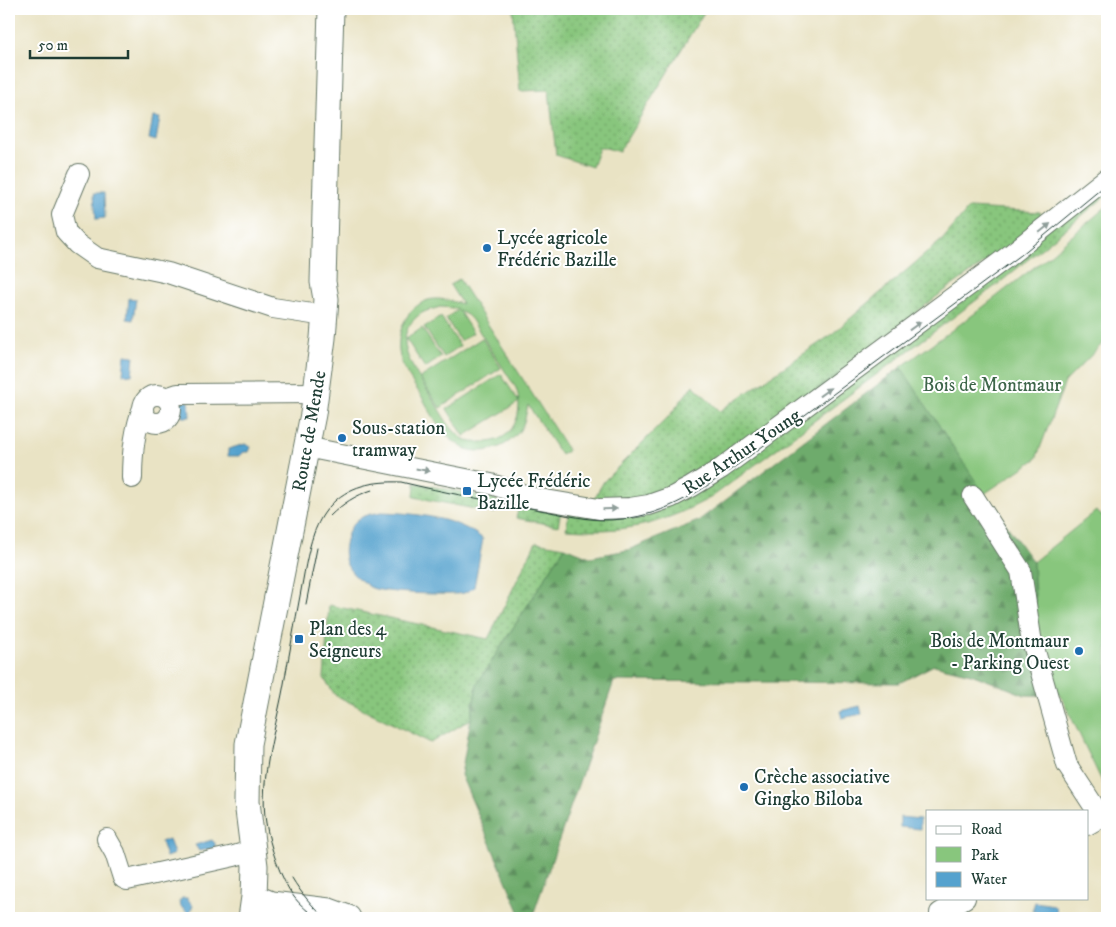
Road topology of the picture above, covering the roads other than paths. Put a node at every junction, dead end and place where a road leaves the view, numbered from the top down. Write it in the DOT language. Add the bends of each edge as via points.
graph roads {
  1 [pos="331,9"];
  2 [pos="79,174"];
  3 [pos="1107,178"];
  4 [pos="325,316"];
  5 [pos="316,393"];
  6 [pos="306,447"];
  7 [pos="132,478"];
  8 [pos="973,496"];
  9 [pos="1088,824"];
  10 [pos="107,839"];
  11 [pos="253,850"];
  12 [pos="961,900"];
  13 [pos="252,907"];
  14 [pos="940,910"];
  15 [pos="348,918"];
  1 -- 4 [label="main road, Route de Mende"];
  2 -- 4 [label="street" via="62,215 66,232 96,258 168,273 273,308"];
  6 -- 3 [label="street, Rue Arthur Young, one-way" via="491,484 534,498 580,507 599,509 649,505 692,487 722,468 1006,258"];
  4 -- 5 [label="main road, Route de Mende"];
  5 -- 6 [label="main road, Route de Mende"];
  5 -- 7 [label="street" via="178,394 166,398 153,395 146,400 138,420"];
  6 -- 11 [label="main road, Route de Mende" via="248,744 247,802"];
  8 -- 9 [label="street" via="1021,571 1031,637 1067,765 1101,816"];
  10 -- 11 [label="street" via="122,878 127,880"];
  11 -- 13 [label="main road, Route de Mende"];
  12 -- 14 [label="street"];
  13 -- 15 [label="main road, Route de Mende" via="271,904 329,911"];
}
